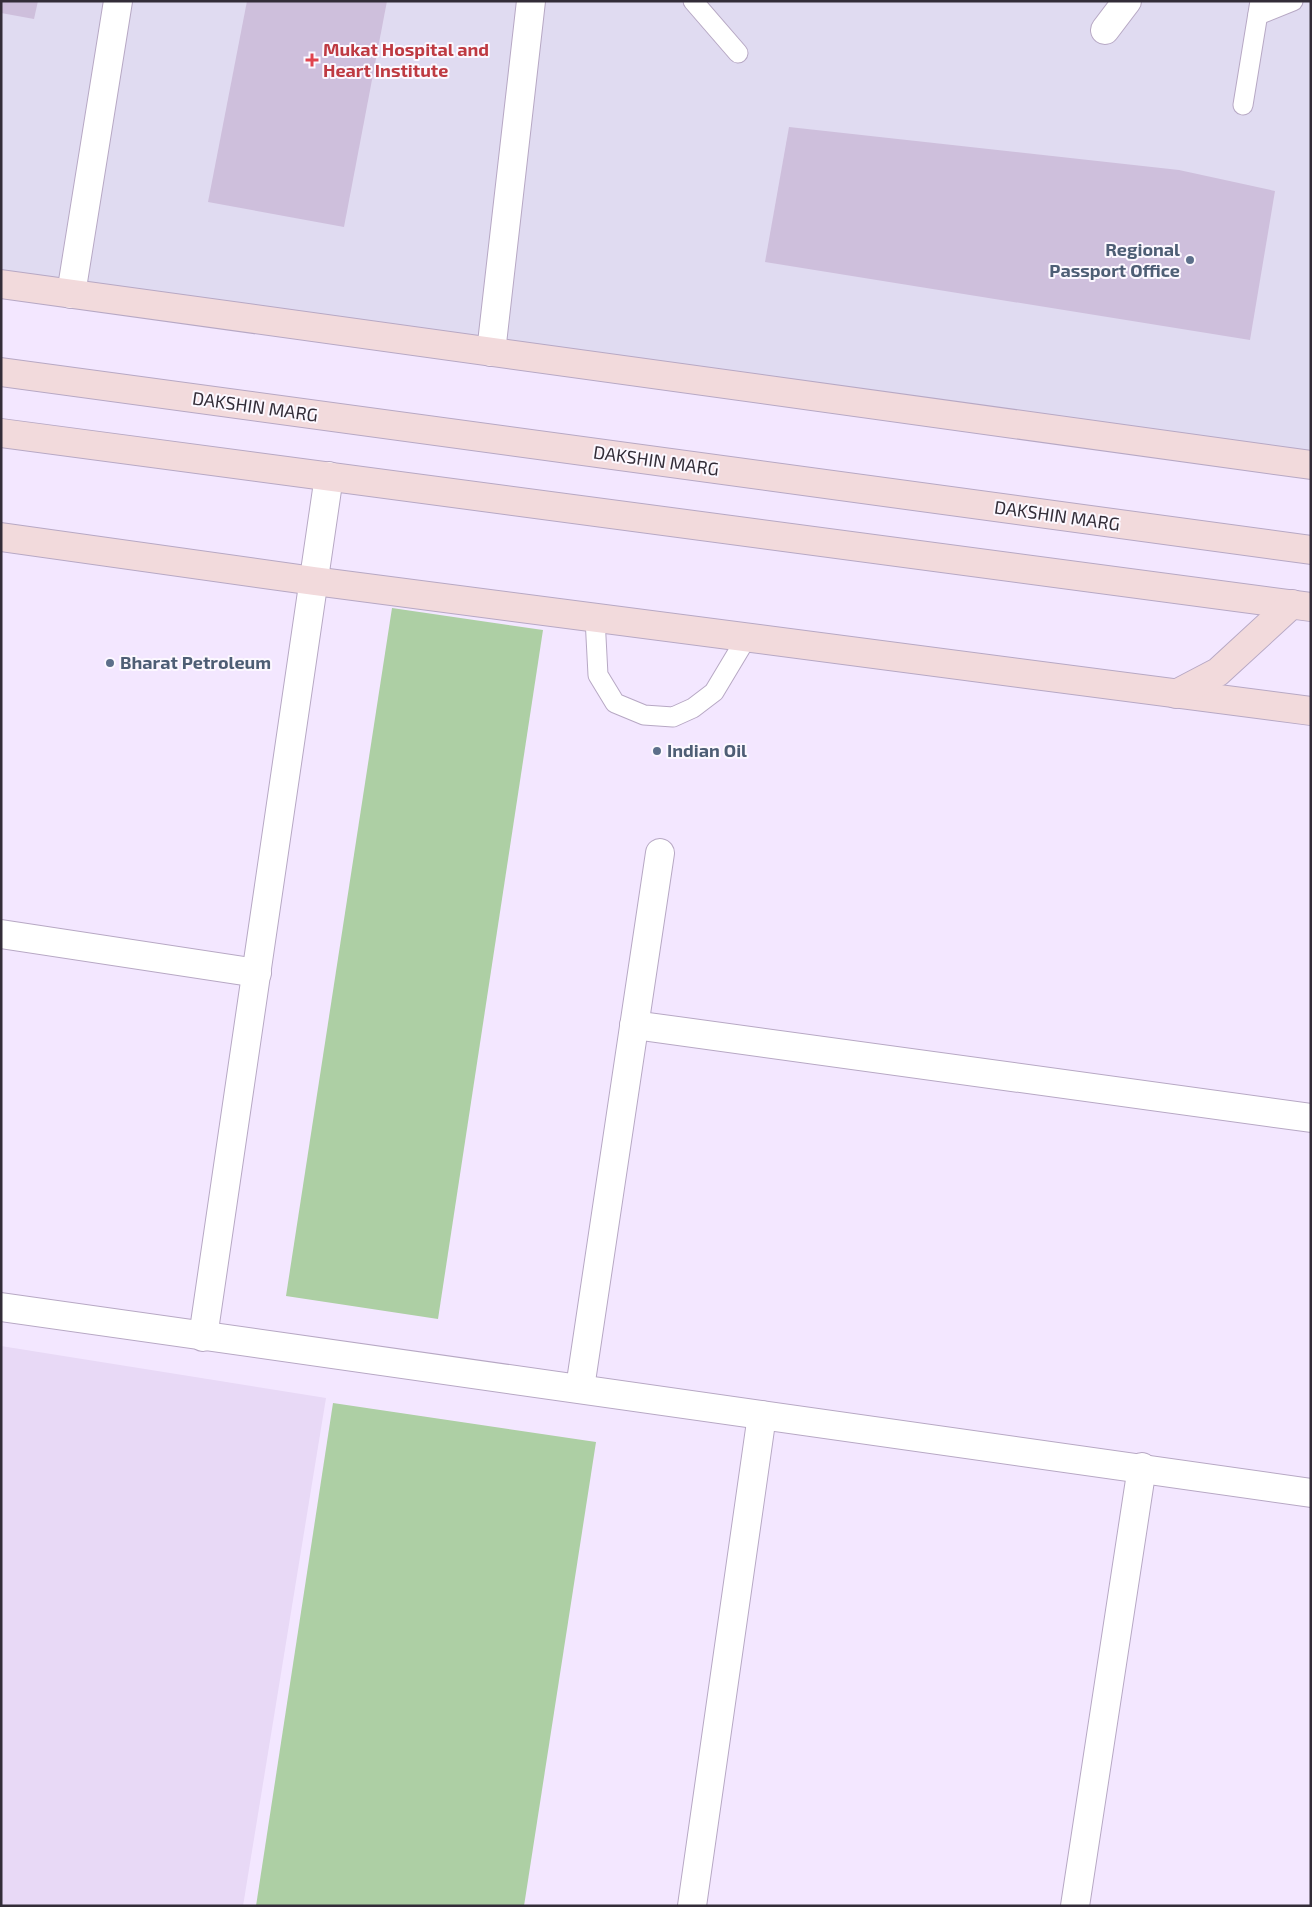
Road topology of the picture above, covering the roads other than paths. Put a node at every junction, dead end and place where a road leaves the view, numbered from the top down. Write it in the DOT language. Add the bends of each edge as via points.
graph roads {
  1 [pos="118,1"];
  2 [pos="531,1"];
  3 [pos="693,1"];
  4 [pos="1127,1"];
  5 [pos="1293,1"];
  6 [pos="1259,8"];
  7 [pos="1105,30"];
  8 [pos="738,53"];
  9 [pos="1243,105"];
  10 [pos="1,284"];
  11 [pos="71,294"];
  12 [pos="491,352"];
  13 [pos="1,372"];
  14 [pos="1,433"];
  15 [pos="1311,465"];
  16 [pos="329,476"];
  17 [pos="1,537"];
  18 [pos="1311,550"];
  19 [pos="314,581"];
  20 [pos="1301,606"];
  21 [pos="595,618"];
  22 [pos="747,637"];
  23 [pos="1176,694"];
  24 [pos="1311,711"];
  25 [pos="660,853"];
  26 [pos="1,934"];
  27 [pos="257,973"];
  28 [pos="634,1025"];
  29 [pos="1311,1118"];
  30 [pos="1,1307"];
  31 [pos="203,1337"];
  32 [pos="580,1388"];
  33 [pos="762,1415"];
  34 [pos="1142,1468"];
  35 [pos="1311,1493"];
  36 [pos="692,1906"];
  37 [pos="1075,1906"];
  1 -- 11 [label="street"];
  2 -- 12 [label="street"];
  3 -- 8 [label="lane"];
  4 -- 7 [label="street"];
  5 -- 6 [label="lane"];
  6 -- 9 [label="lane"];
  10 -- 11 [label="main road"];
  11 -- 12 [label="main road"];
  12 -- 15 [label="main road"];
  13 -- 18 [label="main road, DAKSHIN MARG"];
  14 -- 16 [label="main road"];
  16 -- 19 [label="street"];
  16 -- 20 [label="main road"];
  17 -- 19 [label="main road"];
  19 -- 21 [label="main road"];
  19 -- 27 [label="street"];
  20 -- 23 [label="main road" via="1218,672"];
  21 -- 22 [label="main road"];
  21 -- 22 [label="lane" via="598,675 614,703 644,716 673,717 694,708 714,692"];
  22 -- 23 [label="main road"];
  23 -- 24 [label="main road"];
  25 -- 28 [label="street"];
  26 -- 27 [label="street"];
  27 -- 31 [label="street"];
  28 -- 29 [label="street"];
  28 -- 32 [label="street"];
  30 -- 31 [label="street"];
  31 -- 32 [label="street"];
  32 -- 33 [label="street"];
  33 -- 34 [label="street"];
  33 -- 36 [label="street"];
  34 -- 35 [label="street"];
  34 -- 37 [label="street"];
}
